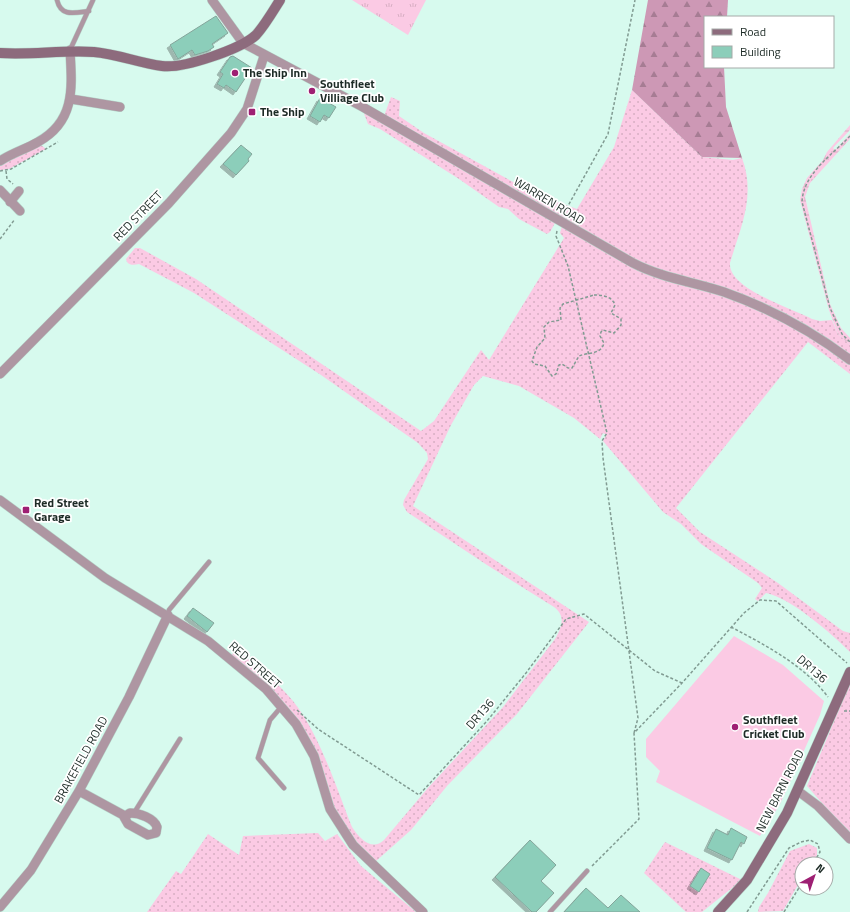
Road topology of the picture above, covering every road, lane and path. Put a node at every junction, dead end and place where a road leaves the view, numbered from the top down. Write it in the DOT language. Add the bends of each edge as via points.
graph roads {
  1 [pos="57,0"];
  2 [pos="93,0"];
  3 [pos="212,0"];
  4 [pos="280,0"];
  5 [pos="635,0"];
  6 [pos="88,11"];
  7 [pos="243,43"];
  8 [pos="70,50"];
  9 [pos="0,53"];
  10 [pos="264,56"];
  11 [pos="71,99"];
  12 [pos="120,107"];
  13 [pos="850,136"];
  14 [pos="58,142"];
  15 [pos="0,161"];
  16 [pos="0,171"];
  17 [pos="6,171"];
  18 [pos="17,189"];
  19 [pos="0,190"];
  20 [pos="10,202"];
  21 [pos="20,211"];
  22 [pos="559,222"];
  23 [pos="0,239"];
  24 [pos="576,300"];
  25 [pos="850,342"];
  26 [pos="589,354"];
  27 [pos="850,360"];
  28 [pos="0,374"];
  29 [pos="0,500"];
  30 [pos="209,562"];
  31 [pos="168,616"];
  32 [pos="731,627"];
  33 [pos="628,648"];
  34 [pos="850,666"];
  35 [pos="850,672"];
  36 [pos="682,684"];
  37 [pos="281,705"];
  38 [pos="835,706"];
  39 [pos="634,733"];
  40 [pos="180,739"];
  41 [pos="284,788"];
  42 [pos="79,791"];
  43 [pos="798,791"];
  44 [pos="134,813"];
  45 [pos="125,816"];
  46 [pos="850,839"];
  47 [pos="818,856"];
  48 [pos="586,871"];
  49 [pos="794,896"];
  50 [pos="0,907"];
  51 [pos="423,912"];
  52 [pos="550,912"];
  53 [pos="718,912"];
  54 [pos="748,912"];
  55 [pos="784,912"];
  1 -- 6 [label="lane" via="65,12"];
  2 -- 6 [label="lane"];
  3 -- 7 [label="street"];
  4 -- 7 [label="street" via="257,33"];
  5 -- 22 [label="path" via="608,134"];
  6 -- 8 [label="lane"];
  7 -- 8 [label="street" via="194,63 163,66 108,53"];
  7 -- 10 [label="street, WARREN ROAD"];
  8 -- 9 [label="street" via="24,55"];
  8 -- 11 [label="street"];
  10 -- 22 [label="street, WARREN ROAD" via="361,106"];
  10 -- 28 [label="street, RED STREET" via="247,109 227,138 169,203"];
  11 -- 12 [label="street"];
  11 -- 15 [label="street" via="63,119 50,134"];
  13 -- 25 [label="path" via="810,178 802,202 830,308 842,334"];
  14 -- 17 [label="path"];
  16 -- 17 [label="path"];
  17 -- 18 [label="path" via="7,180"];
  18 -- 20 [label="street"];
  19 -- 20 [label="street"];
  20 -- 21 [label="street"];
  21 -- 23 [label="path"];
  22 -- 24 [label="path" via="556,236"];
  22 -- 27 [label="street, WARREN ROAD" via="641,267 723,292 774,314 818,336"];
  24 -- 26 [label="path"];
  24 -- 26 [label="path" via="595,295 606,296 615,304 611,310 612,315 622,319 616,332 601,332 604,346"];
  24 -- 26 [label="path" via="562,306 560,321 546,324 545,338 537,347 532,361 543,365 554,376 559,365 574,367 577,358"];
  26 -- 33 [label="path" via="607,432 602,439 602,453"];
  29 -- 31 [label="street, RED STREET" via="100,575"];
  30 -- 31 [label="lane" via="168,610"];
  31 -- 37 [label="street, RED STREET" via="216,647"];
  31 -- 42 [label="street, BRAKEFIELD ROAD"];
  32 -- 34 [label="path" via="760,600 776,601"];
  32 -- 36 [label="path"];
  32 -- 38 [label="path, DR136" via="776,652 800,670 823,690"];
  33 -- 36 [label="path, DR136" via="655,671"];
  33 -- 37 [label="path, DR136" via="584,614 566,619 487,722 419,795 318,729 294,707"];
  33 -- 39 [label="path" via="638,718"];
  35 -- 38 [label="street, NEW BARN ROAD"];
  36 -- 39 [label="path"];
  37 -- 41 [label="lane" via="270,720 258,758"];
  37 -- 51 [label="street, RED STREET" via="296,724 314,756 330,809 353,845"];
  38 -- 43 [label="street, NEW BARN ROAD"];
  39 -- 48 [label="path" via="639,819"];
  40 -- 44 [label="lane"];
  42 -- 45 [label="street"];
  42 -- 50 [label="street, BRAKEFIELD ROAD" via="31,870"];
  43 -- 46 [label="street" via="818,806"];
  43 -- 53 [label="street, NEW BARN ROAD" via="747,880"];
  44 -- 45 [label="street"];
  44 -- 45 [label="street" via="156,823 155,834 149,836 130,826"];
  47 -- 54 [label="path" via="819,846 815,842 805,841 789,848"];
  48 -- 52 [label="lane"];
  49 -- 55 [label="path"];
}
